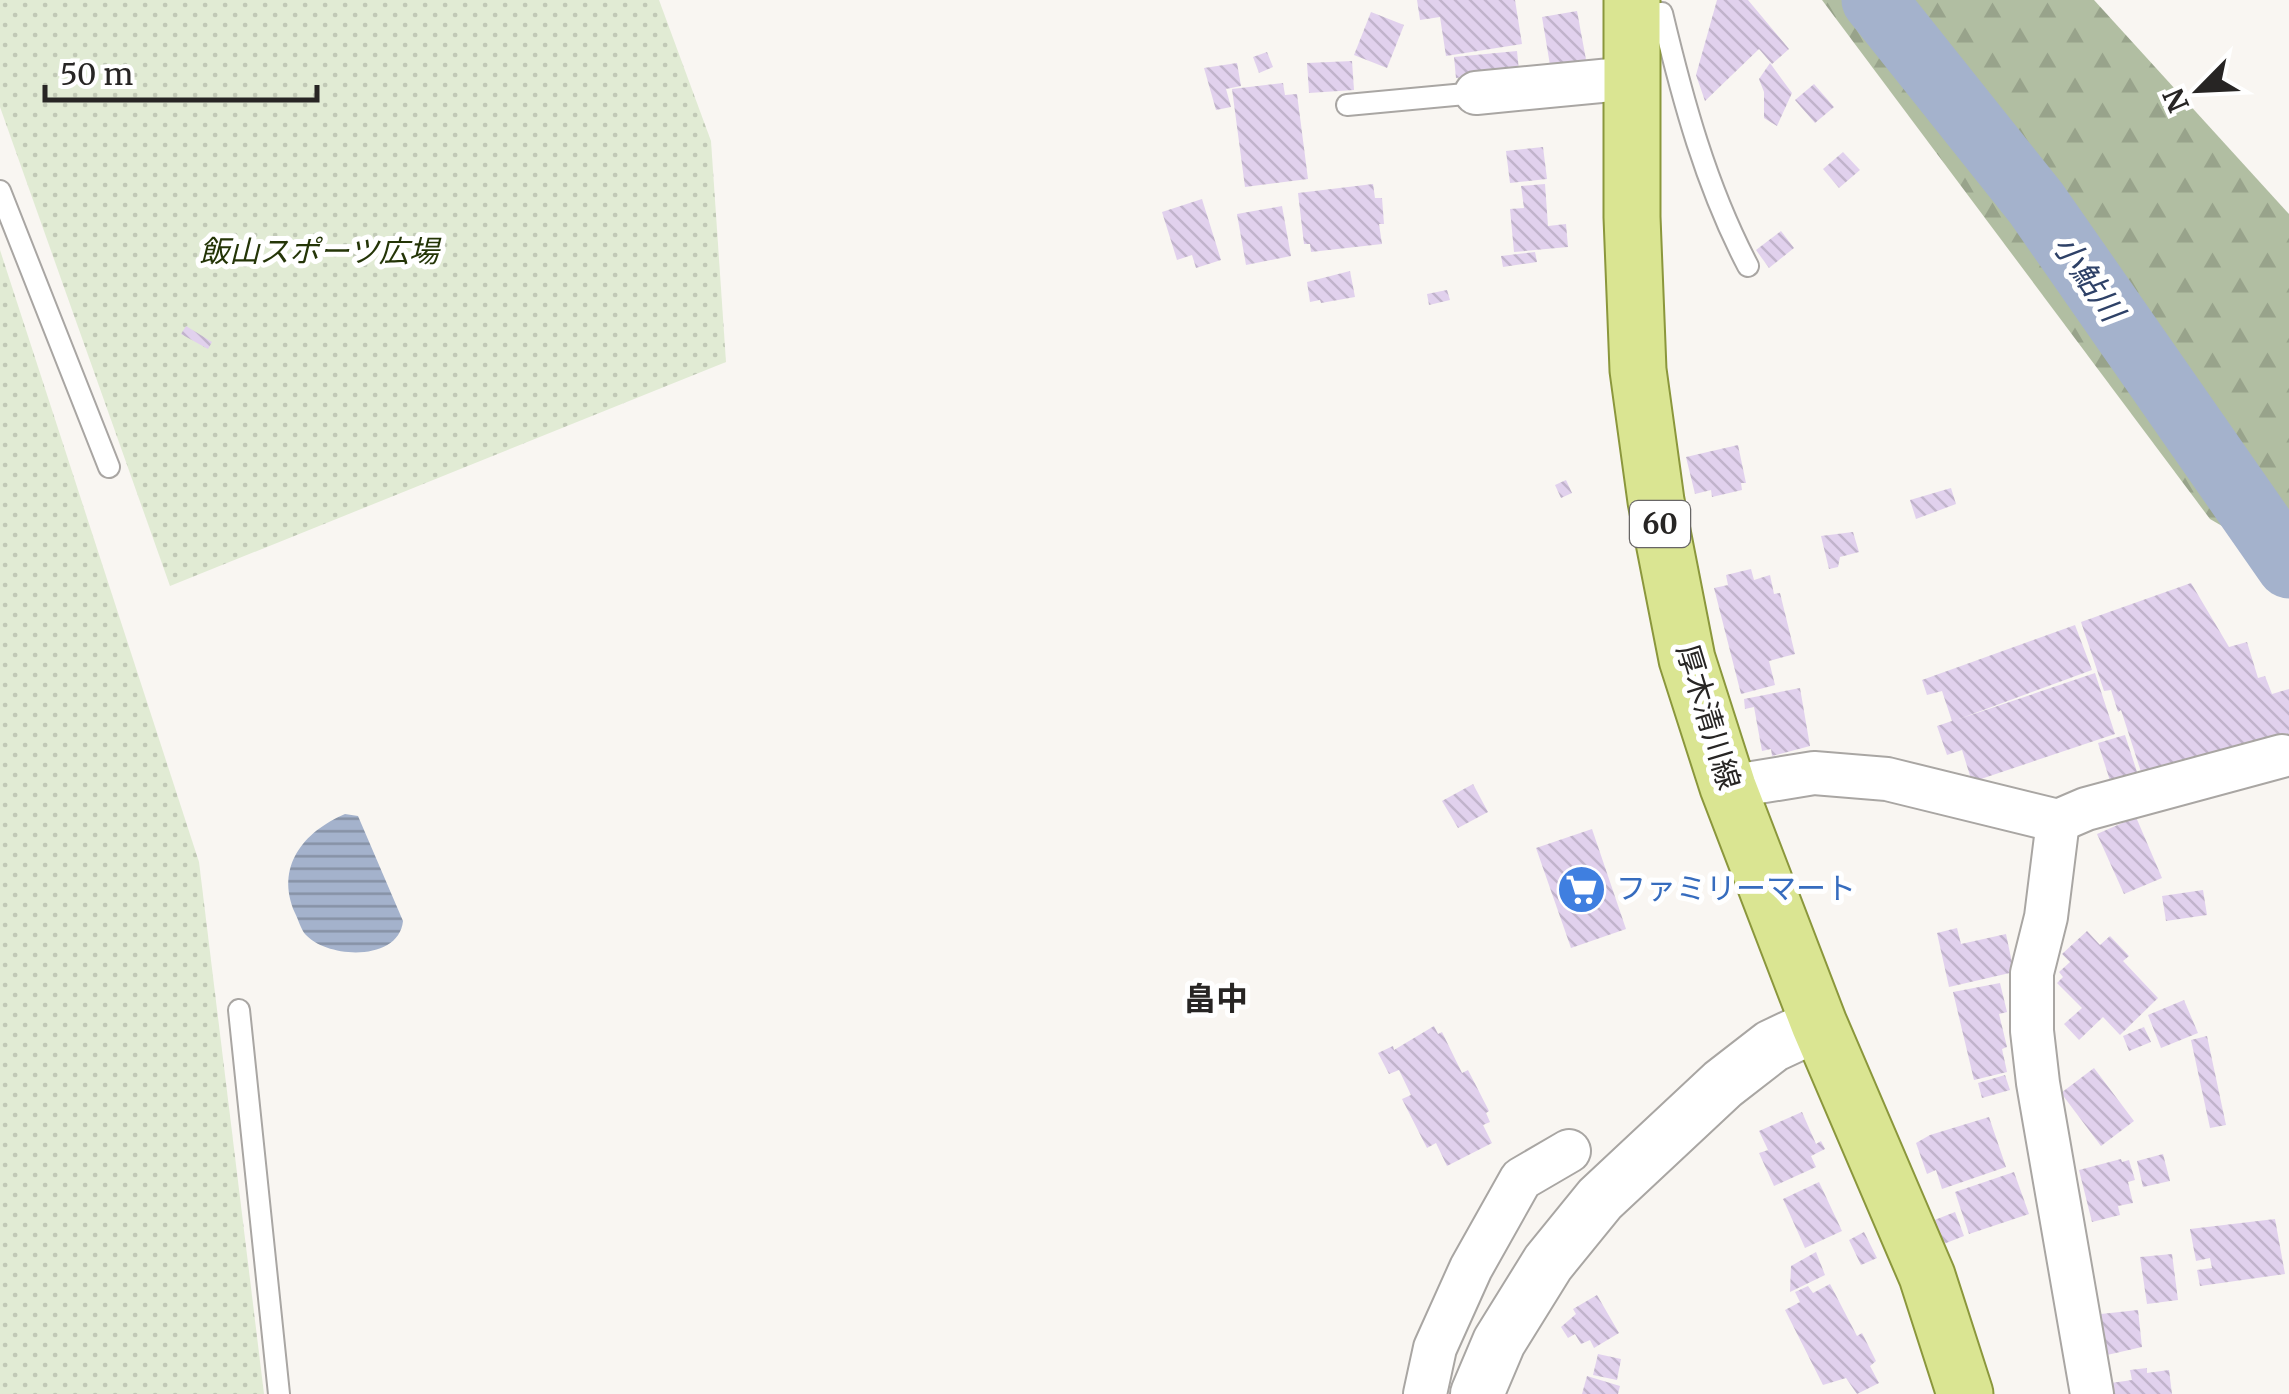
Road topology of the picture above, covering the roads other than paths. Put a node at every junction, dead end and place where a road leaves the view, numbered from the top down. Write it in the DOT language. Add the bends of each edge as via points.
graph roads {
  1 [pos="1632,7"];
  2 [pos="1632,78"];
  3 [pos="1476,93"];
  4 [pos="1347,105"];
  5 [pos="0,190"];
  6 [pos="1748,266"];
  7 [pos="109,466"];
  8 [pos="2282,756"];
  9 [pos="1728,787"];
  10 [pos="2058,821"];
  11 [pos="239,1010"];
  12 [pos="1818,1024"];
  13 [pos="1569,1151"];
  14 [pos="279,1394"];
  15 [pos="1426,1394"];
  16 [pos="1477,1394"];
  17 [pos="1965,1394"];
  18 [pos="2092,1394"];
  1 -- 2 [label="main road, 厚木清川線 / 60"];
  1 -- 6 [label="lane" via="1662,13 1686,112"];
  2 -- 3 [label="street"];
  2 -- 9 [label="main road, 厚木清川線 / 60" via="1638,370 1688,659"];
  3 -- 4 [label="lane"];
  5 -- 7 [label="lane"];
  8 -- 10 [label="street"];
  9 -- 10 [label="street" via="1814,773 1887,779"];
  9 -- 12 [label="main road, 厚木清川線 / 60"];
  10 -- 18 [label="street" via="2032,973 2032,1031"];
  11 -- 14 [label="lane"];
  12 -- 16 [label="street" via="1772,1046 1722,1084 1600,1199 1548,1262 1499,1342"];
  12 -- 17 [label="main road, 厚木清川線 / 60" via="1927,1276"];
  13 -- 15 [label="street" via="1522,1179 1435,1348"];
}
